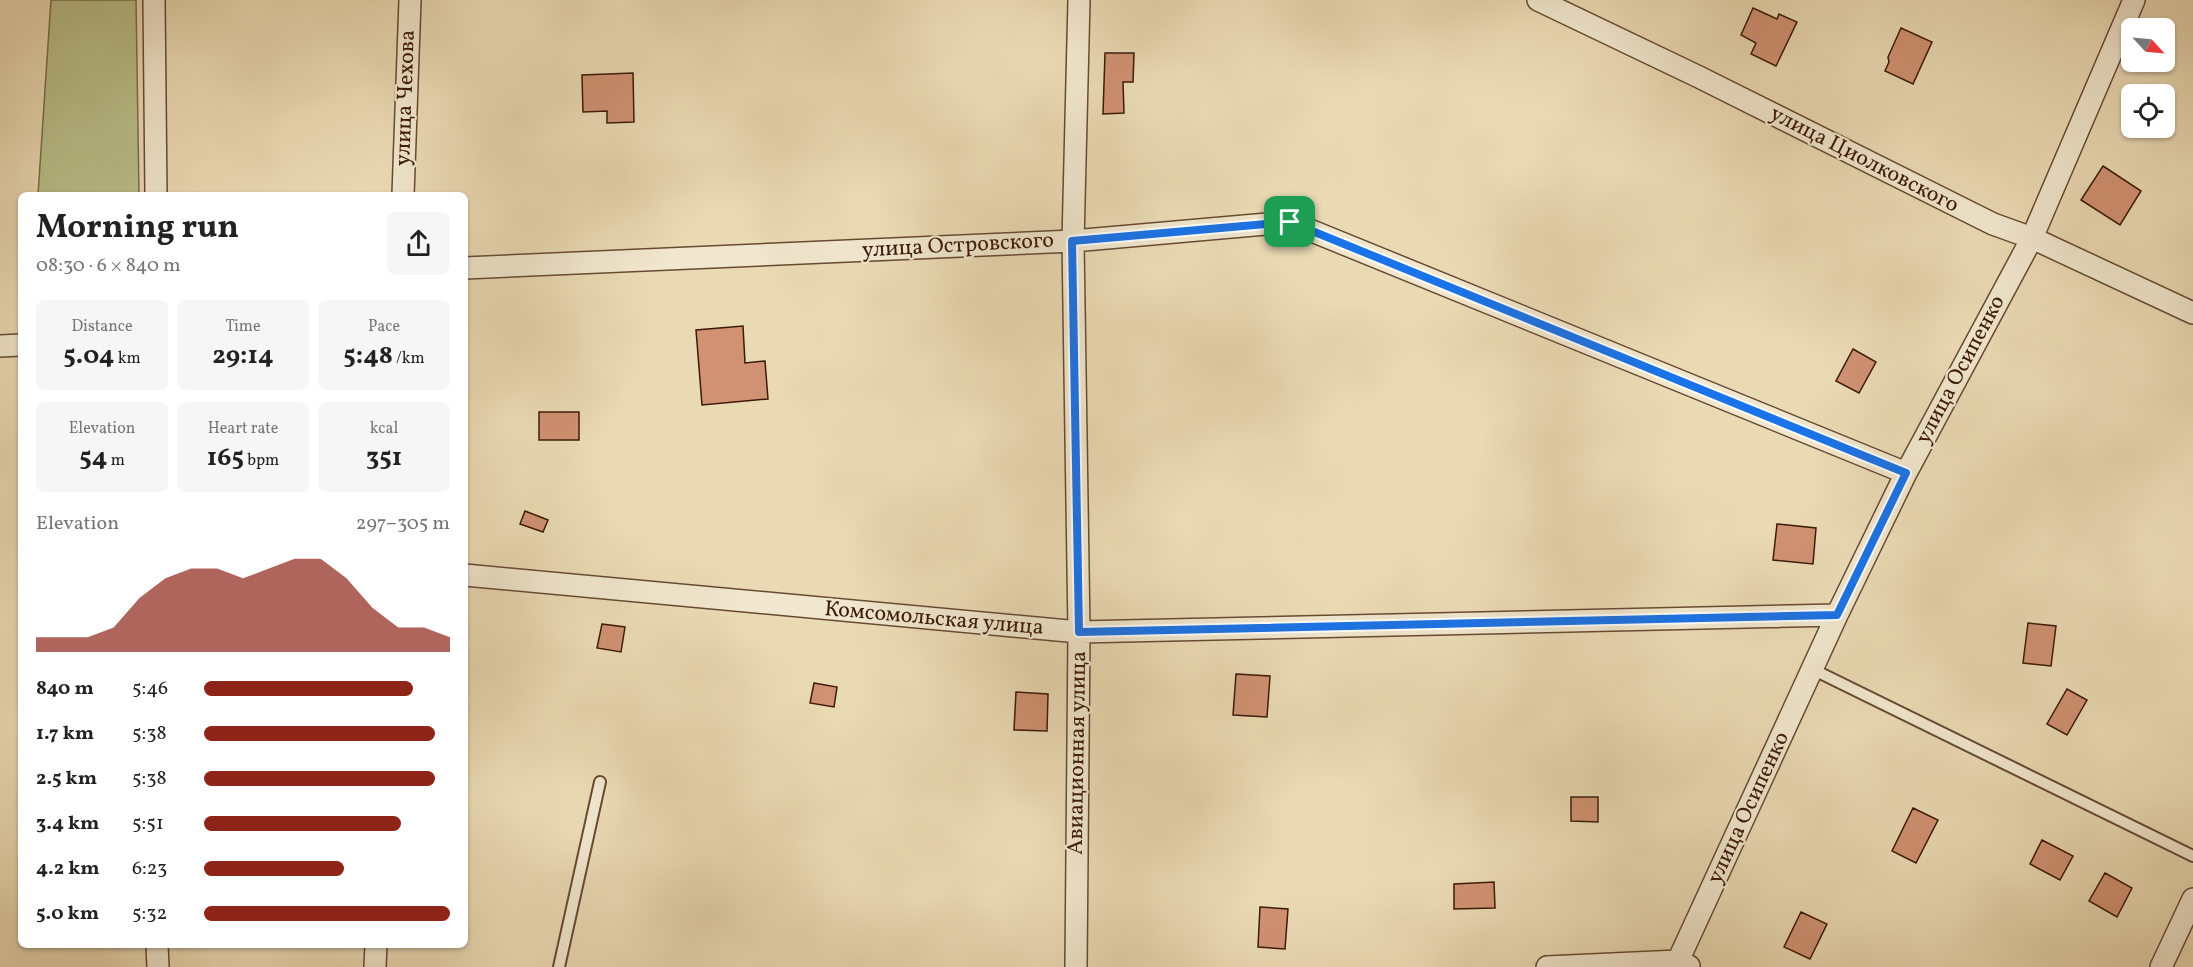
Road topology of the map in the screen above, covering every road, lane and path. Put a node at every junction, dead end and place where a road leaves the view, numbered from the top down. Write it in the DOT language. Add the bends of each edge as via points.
graph roads {
  1 [pos="154,0"];
  2 [pos="410,0"];
  3 [pos="1078,0"];
  4 [pos="1538,0"];
  5 [pos="2134,0"];
  6 [pos="156,192"];
  7 [pos="403,192"];
  8 [pos="2032,238"];
  9 [pos="1072,241"];
  10 [pos="468,268"];
  11 [pos="2193,313"];
  12 [pos="18,345"];
  13 [pos="0,346"];
  14 [pos="1906,473"];
  15 [pos="468,575"];
  16 [pos="1837,615"];
  17 [pos="1079,632"];
  18 [pos="1812,669"];
  19 [pos="600,782"];
  20 [pos="2193,856"];
  21 [pos="2193,899"];
  22 [pos="158,948"];
  23 [pos="375,948"];
  24 [pos="1683,965"];
  25 [pos="158,967"];
  26 [pos="375,967"];
  27 [pos="559,967"];
  28 [pos="1076,967"];
  29 [pos="1547,967"];
  30 [pos="2162,967"];
  1 -- 6 [label="street"];
  2 -- 7 [label="street, улица Чехова"];
  3 -- 9 [label="street, Авиационная улица"];
  4 -- 8 [label="street, улица Циолковского" via="1993,224"];
  5 -- 8 [label="street, улица Осипенко"];
  8 -- 11 [label="street, улица Циолковского"];
  8 -- 14 [label="street, улица Осипенко"];
  9 -- 10 [label="street, улица Островского"];
  9 -- 14 [label="street, улица Островского" via="1290,222"];
  9 -- 17 [label="street, Авиационная улица"];
  12 -- 13 [label="street"];
  14 -- 16 [label="street, улица Осипенко"];
  15 -- 17 [label="street, Комсомольская улица"];
  16 -- 17 [label="street, Комсомольская улица"];
  16 -- 18 [label="street, улица Осипенко"];
  17 -- 28 [label="street, Авиационная улица"];
  18 -- 20 [label="lane"];
  18 -- 24 [label="street, улица Осипенко"];
  19 -- 27 [label="lane"];
  21 -- 30 [label="street"];
  22 -- 25 [label="street"];
  23 -- 26 [label="street"];
  24 -- 29 [label="street"];
}
